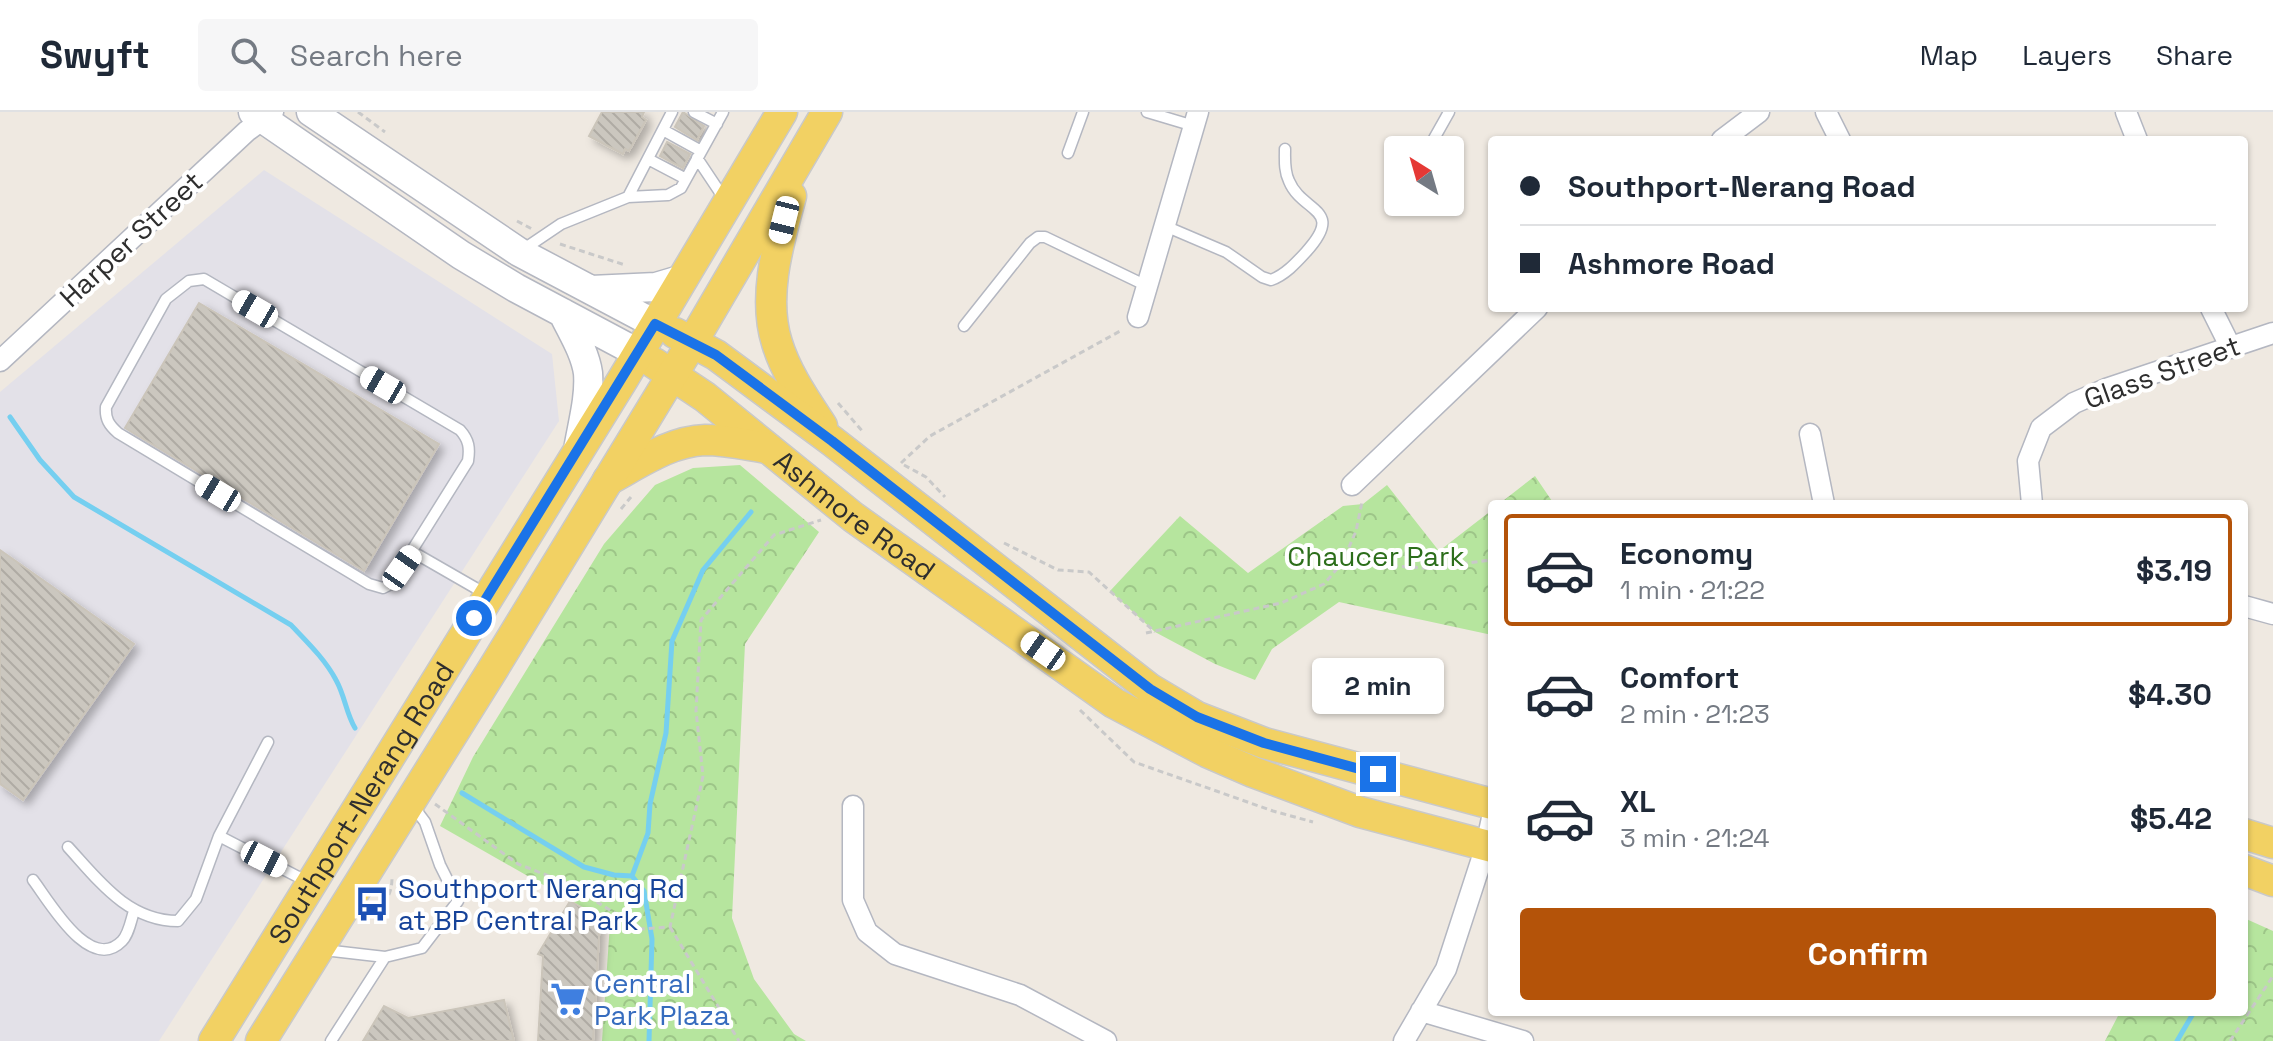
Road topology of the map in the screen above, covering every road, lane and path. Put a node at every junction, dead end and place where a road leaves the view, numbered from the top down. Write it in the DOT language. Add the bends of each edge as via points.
graph roads {
  1 [pos="311,112"];
  2 [pos="358,112"];
  3 [pos="694,112"];
  4 [pos="723,112"];
  5 [pos="782,112"];
  6 [pos="827,112"];
  7 [pos="1083,112"];
  8 [pos="1147,112"];
  9 [pos="1449,112"];
  10 [pos="1759,112"];
  11 [pos="1826,112"];
  12 [pos="2126,112"];
  13 [pos="263,114"];
  14 [pos="668,114"];
  15 [pos="1196,119"];
  16 [pos="717,124"];
  17 [pos="663,130"];
  18 [pos="1436,136"];
  19 [pos="1727,136"];
  20 [pos="1838,136"];
  21 [pos="2135,136"];
  22 [pos="393,138"];
  23 [pos="1285,149"];
  24 [pos="1068,153"];
  25 [pos="699,154"];
  26 [pos="648,159"];
  27 [pos="799,162"];
  28 [pos="686,179"];
  29 [pos="628,197"];
  30 [pos="728,205"];
  31 [pos="518,221"];
  32 [pos="1165,226"];
  33 [pos="544,235"];
  34 [pos="519,252"];
  35 [pos="683,279"];
  36 [pos="1147,286"];
  37 [pos="647,288"];
  38 [pos="590,290"];
  39 [pos="1533,312"];
  40 [pos="2213,312"];
  41 [pos="563,313"];
  42 [pos="1138,317"];
  43 [pos="655,324"];
  44 [pos="964,326"];
  45 [pos="2273,333"];
  46 [pos="693,341"];
  47 [pos="2231,348"];
  48 [pos="638,353"];
  49 [pos="0,361"];
  50 [pos="672,374"];
  51 [pos="830,395"];
  52 [pos="1810,434"];
  53 [pos="868,438"];
  54 [pos="832,441"];
  55 [pos="769,448"];
  56 [pos="578,450"];
  57 [pos="1352,485"];
  58 [pos="618,490"];
  59 [pos="947,499"];
  60 [pos="1823,500"];
  61 [pos="2032,500"];
  62 [pos="621,509"];
  63 [pos="824,520"];
  64 [pos="993,535"];
  65 [pos="413,552"];
  66 [pos="1488,560"];
  67 [pos="1342,563"];
  68 [pos="488,595"];
  69 [pos="2248,607"];
  70 [pos="2273,614"];
  71 [pos="1155,632"];
  72 [pos="1146,633"];
  73 [pos="1078,708"];
  74 [pos="268,742"];
  75 [pos="1488,803"];
  76 [pos="853,806"];
  77 [pos="417,812"];
  78 [pos="1315,822"];
  79 [pos="2248,835"];
  80 [pos="219,836"];
  81 [pos="1488,837"];
  82 [pos="1488,843"];
  83 [pos="2273,843"];
  84 [pos="68,847"];
  85 [pos="2248,872"];
  86 [pos="392,875"];
  87 [pos="33,880"];
  88 [pos="2273,881"];
  89 [pos="310,883"];
  90 [pos="134,911"];
  91 [pos="365,918"];
  92 [pos="670,927"];
  93 [pos="317,949"];
  94 [pos="385,957"];
  95 [pos="2273,976"];
  96 [pos="1421,1011"];
  97 [pos="2248,1014"];
  98 [pos="2247,1016"];
  99 [pos="214,1041"];
  100 [pos="261,1041"];
  101 [pos="331,1041"];
  102 [pos="739,1041"];
  103 [pos="1106,1041"];
  104 [pos="1404,1041"];
  105 [pos="1523,1041"];
  106 [pos="2230,1041"];
  1 -- 34 [label="main road, Ashmore Road"];
  2 -- 22 [label="path"];
  3 -- 16 [label="lane"];
  4 -- 16 [label="lane"];
  5 -- 30 [label="main road, Southport-Nerang Road"];
  6 -- 27 [label="main road, Southport-Nerang Road"];
  7 -- 24 [label="lane"];
  8 -- 15 [label="lane"];
  9 -- 18 [label="lane"];
  10 -- 19 [label="street"];
  11 -- 20 [label="street"];
  12 -- 21 [label="street"];
  13 -- 41 [label="main road, Ashmore Road" via="420,228"];
  13 -- 49 [label="street, Harper Street"];
  14 -- 17 [label="lane"];
  15 -- 32 [label="street"];
  16 -- 25 [label="lane"];
  17 -- 25 [label="lane"];
  17 -- 26 [label="lane"];
  23 -- 32 [label="lane" via="1289,182 1318,212 1322,229 1319,239 1279,277 1262,277 1226,252"];
  25 -- 28 [label="lane"];
  25 -- 30 [label="lane"];
  26 -- 28 [label="lane"];
  26 -- 29 [label="lane"];
  27 -- 46 [label="main road, Southport-Nerang Road"];
  27 -- 54 [label="main road" via="777,250 773,324 796,384"];
  28 -- 29 [label="lane" via="668,195"];
  29 -- 33 [label="lane"];
  30 -- 35 [label="main road, Southport-Nerang Road"];
  31 -- 33 [label="path"];
  32 -- 36 [label="street"];
  33 -- 34 [label="lane"];
  33 -- 37 [label="path" via="585,254 646,271"];
  34 -- 38 [label="main road, Ashmore Road"];
  35 -- 37 [label="main road"];
  35 -- 43 [label="main road, Southport-Nerang Road"];
  36 -- 42 [label="street"];
  36 -- 44 [label="lane" via="1038,237"];
  37 -- 38 [label="main road"];
  38 -- 43 [label="main road, Ashmore Road"];
  39 -- 57 [label="street"];
  40 -- 47 [label="street"];
  41 -- 48 [label="main road, Ashmore Road"];
  41 -- 56 [label="main road" via="588,371"];
  42 -- 59 [label="path" via="1113,337 930,436 901,463 926,477"];
  43 -- 46 [label="main road, Ashmore Road"];
  43 -- 48 [label="main road, Southport-Nerang Road"];
  45 -- 47 [label="street, Glass Street"];
  46 -- 50 [label="main road, Southport-Nerang Road"];
  46 -- 54 [label="main road, Ashmore Road"];
  47 -- 61 [label="street, Glass Street" via="2106,389 2074,403 2041,428 2028,461"];
  48 -- 50 [label="main road, Ashmore Road"];
  48 -- 56 [label="main road, Southport-Nerang Road"];
  50 -- 55 [label="main road, Ashmore Road"];
  50 -- 58 [label="main road, Southport-Nerang Road"];
  51 -- 53 [label="path"];
  52 -- 60 [label="street"];
  54 -- 75 [label="main road, Ashmore Road" via="1150,689 1197,717 1264,743"];
  55 -- 58 [label="main road" via="690,442 667,449"];
  55 -- 81 [label="main road, Ashmore Road" via="853,517 1114,703 1207,752 1360,812"];
  56 -- 68 [label="main road, Southport-Nerang Road"];
  57 -- 67 [label="path" via="1363,504"];
  58 -- 62 [label="path"];
  58 -- 77 [label="main road, Southport-Nerang Road" via="493,669"];
  63 -- 92 [label="path" via="774,535 701,620 696,711 703,776"];
  64 -- 71 [label="path" via="1058,570 1089,572"];
  65 -- 65 [label="lane" via="468,461 467,438 460,430 204,279 176,288 106,407 110,426 377,588 391,584"];
  65 -- 68 [label="lane"];
  66 -- 67 [label="path" via="1426,568"];
  67 -- 71 [label="path" via="1324,584 1281,603"];
  68 -- 89 [label="main road, Southport-Nerang Road"];
  69 -- 70 [label="street"];
  71 -- 72 [label="path"];
  73 -- 78 [label="path" via="1134,762"];
  74 -- 80 [label="lane"];
  76 -- 103 [label="street" via="853,900 867,932 895,954 1020,995"];
  77 -- 92 [label="path" via="431,802 518,864 567,883 640,929"];
  77 -- 93 [label="main road, Southport-Nerang Road"];
  77 -- 94 [label="lane" via="458,901 422,948"];
  79 -- 83 [label="main road"];
  80 -- 89 [label="lane"];
  80 -- 90 [label="lane" via="196,899 178,921"];
  82 -- 96 [label="street" via="1446,969"];
  84 -- 90 [label="lane" via="112,896"];
  85 -- 88 [label="main road"];
  86 -- 91 [label="path" via="392,890 382,907"];
  87 -- 90 [label="lane" via="79,939 94,948 112,948 122,941"];
  89 -- 99 [label="main road, Southport-Nerang Road"];
  92 -- 102 [label="path"];
  93 -- 94 [label="lane"];
  93 -- 100 [label="main road, Southport-Nerang Road"];
  94 -- 101 [label="lane"];
  95 -- 97 [label="path"];
  96 -- 104 [label="street"];
  96 -- 105 [label="street"];
  98 -- 106 [label="path"];
}
